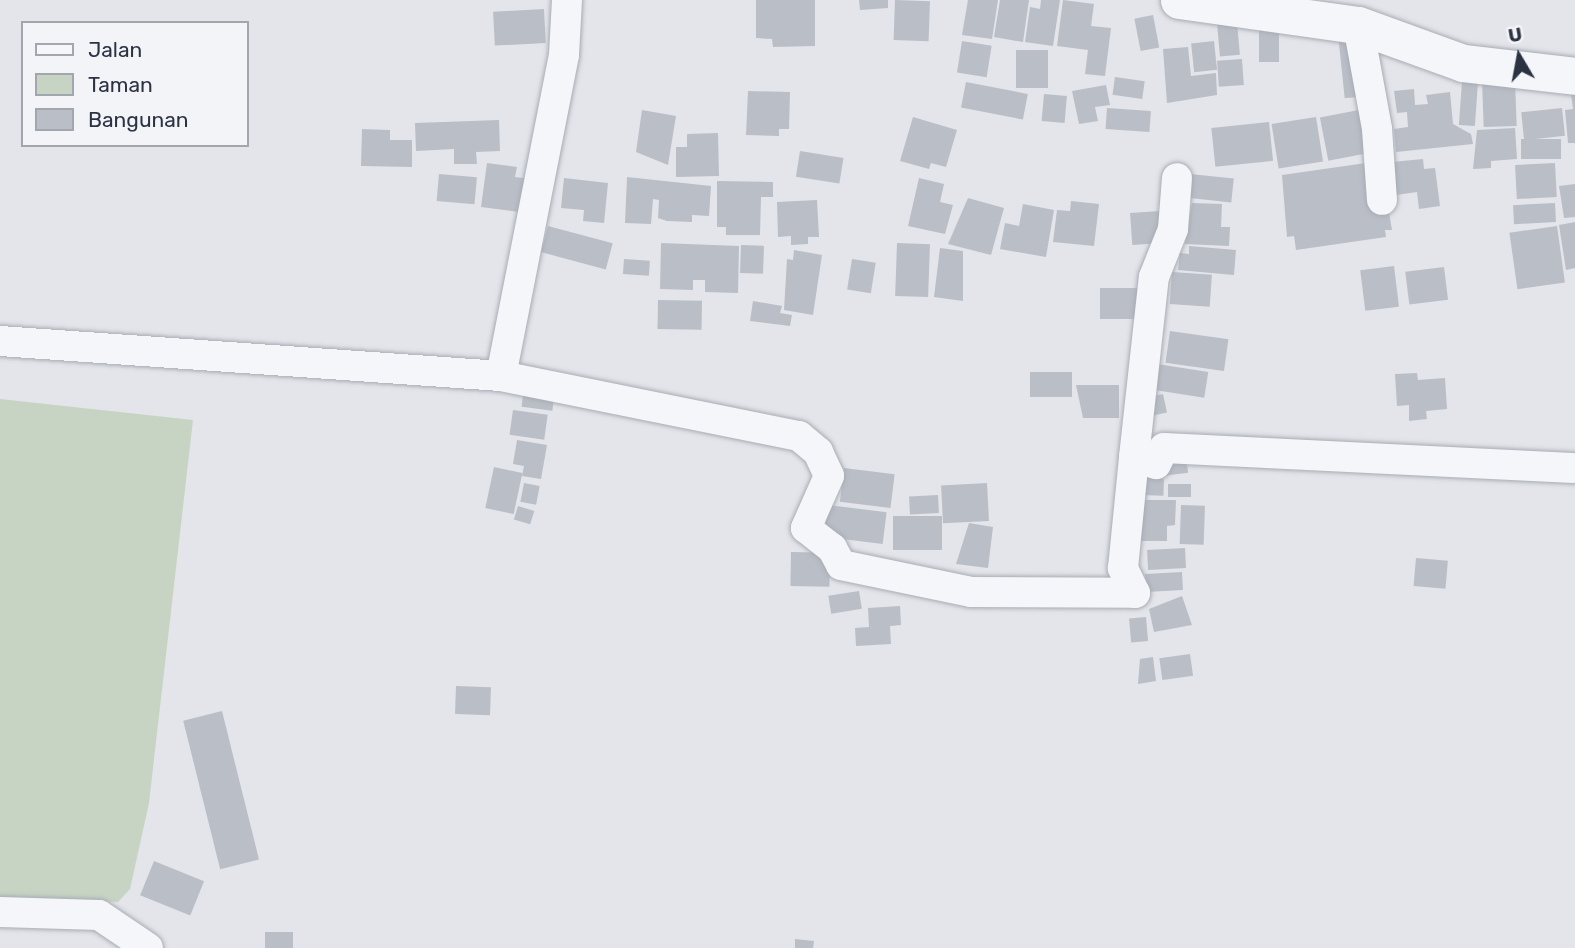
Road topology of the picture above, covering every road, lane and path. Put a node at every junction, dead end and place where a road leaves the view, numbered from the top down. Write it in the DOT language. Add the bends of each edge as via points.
graph roads {
  1 [pos="567,0"];
  2 [pos="1179,0"];
  3 [pos="1358,25"];
  4 [pos="1575,76"];
  5 [pos="1177,178"];
  6 [pos="1382,200"];
  7 [pos="0,341"];
  8 [pos="501,376"];
  9 [pos="1134,457"];
  10 [pos="1575,468"];
  11 [pos="0,912"];
  12 [pos="148,948"];
  1 -- 8 [label="street" via="564,55"];
  2 -- 3 [label="street"];
  3 -- 4 [label="street" via="1463,63"];
  3 -- 6 [label="street" via="1377,129"];
  5 -- 9 [label="street" via="1173,229 1154,277"];
  7 -- 8 [label="street"];
  8 -- 9 [label="street" via="806,439 829,476 806,528 832,548 841,565 971,592 1135,593 1123,568"];
  9 -- 10 [label="street" via="1156,464 1164,448"];
  11 -- 12 [label="street" via="99,915"];
}
